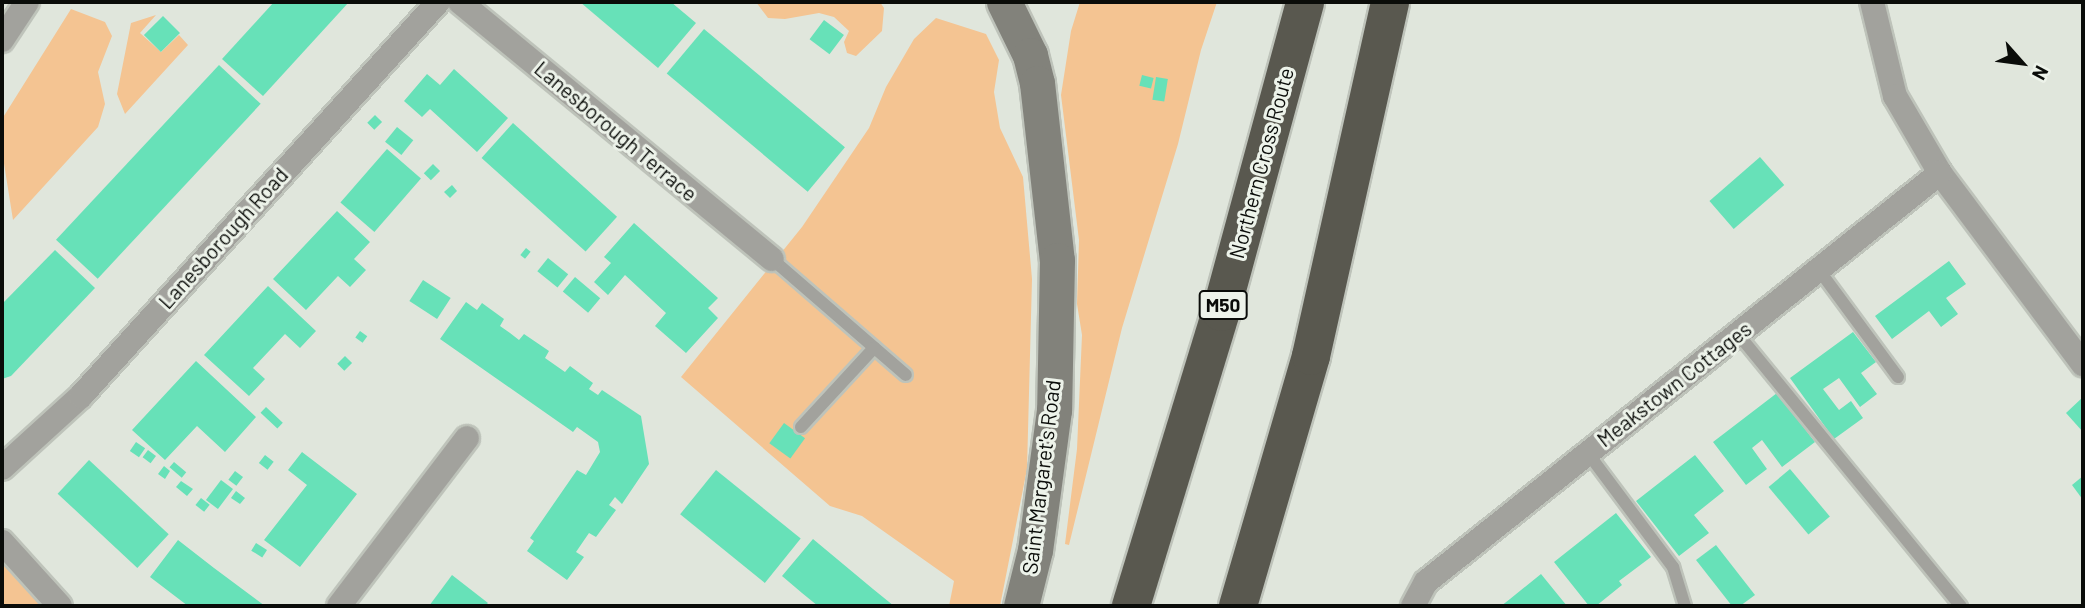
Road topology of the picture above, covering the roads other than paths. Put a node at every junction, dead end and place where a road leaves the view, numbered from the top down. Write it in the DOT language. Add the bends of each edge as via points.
graph roads {
  1 [pos="27,2"];
  2 [pos="438,2"];
  3 [pos="460,2"];
  4 [pos="1004,2"];
  5 [pos="1030,2"];
  6 [pos="1305,2"];
  7 [pos="1390,2"];
  8 [pos="1872,2"];
  9 [pos="2,40"];
  10 [pos="1030,55"];
  11 [pos="1940,173"];
  12 [pos="772,259"];
  13 [pos="1819,270"];
  14 [pos="1738,334"];
  15 [pos="874,348"];
  16 [pos="2083,364"];
  17 [pos="906,375"];
  18 [pos="1898,377"];
  19 [pos="801,427"];
  20 [pos="467,438"];
  21 [pos="1587,452"];
  22 [pos="2,468"];
  23 [pos="2,542"];
  24 [pos="1415,604"];
  25 [pos="60,606"];
  26 [pos="339,606"];
  27 [pos="1021,606"];
  28 [pos="1131,606"];
  29 [pos="1238,606"];
  30 [pos="1685,606"];
  31 [pos="1961,606"];
  1 -- 9 [label="street"];
  2 -- 22 [label="street, Lanesborough Road" via="81,396"];
  3 -- 12 [label="street, Lanesborough Terrace"];
  4 -- 10 [label="main road, Saint Margaret's Road"];
  5 -- 10 [label="main road, Saint Margaret's Road"];
  6 -- 28 [label="highway, Northern Cross Route / M50" via="1221,312"];
  7 -- 29 [label="highway" via="1311,356"];
  8 -- 11 [label="street" via="1895,96"];
  10 -- 27 [label="main road, Saint Margaret's Road" via="1037,83 1057,274 1054,410 1035,550"];
  11 -- 13 [label="street, Meakstown Cottages"];
  11 -- 16 [label="street"];
  12 -- 15 [label="lane"];
  13 -- 14 [label="street, Meakstown Cottages"];
  13 -- 18 [label="lane"];
  14 -- 21 [label="street, Meakstown Cottages"];
  14 -- 31 [label="lane"];
  15 -- 17 [label="lane"];
  15 -- 19 [label="lane"];
  20 -- 26 [label="street"];
  21 -- 24 [label="street, Meakstown Cottages" via="1426,582"];
  21 -- 30 [label="lane" via="1672,567"];
  23 -- 25 [label="street"];
}
